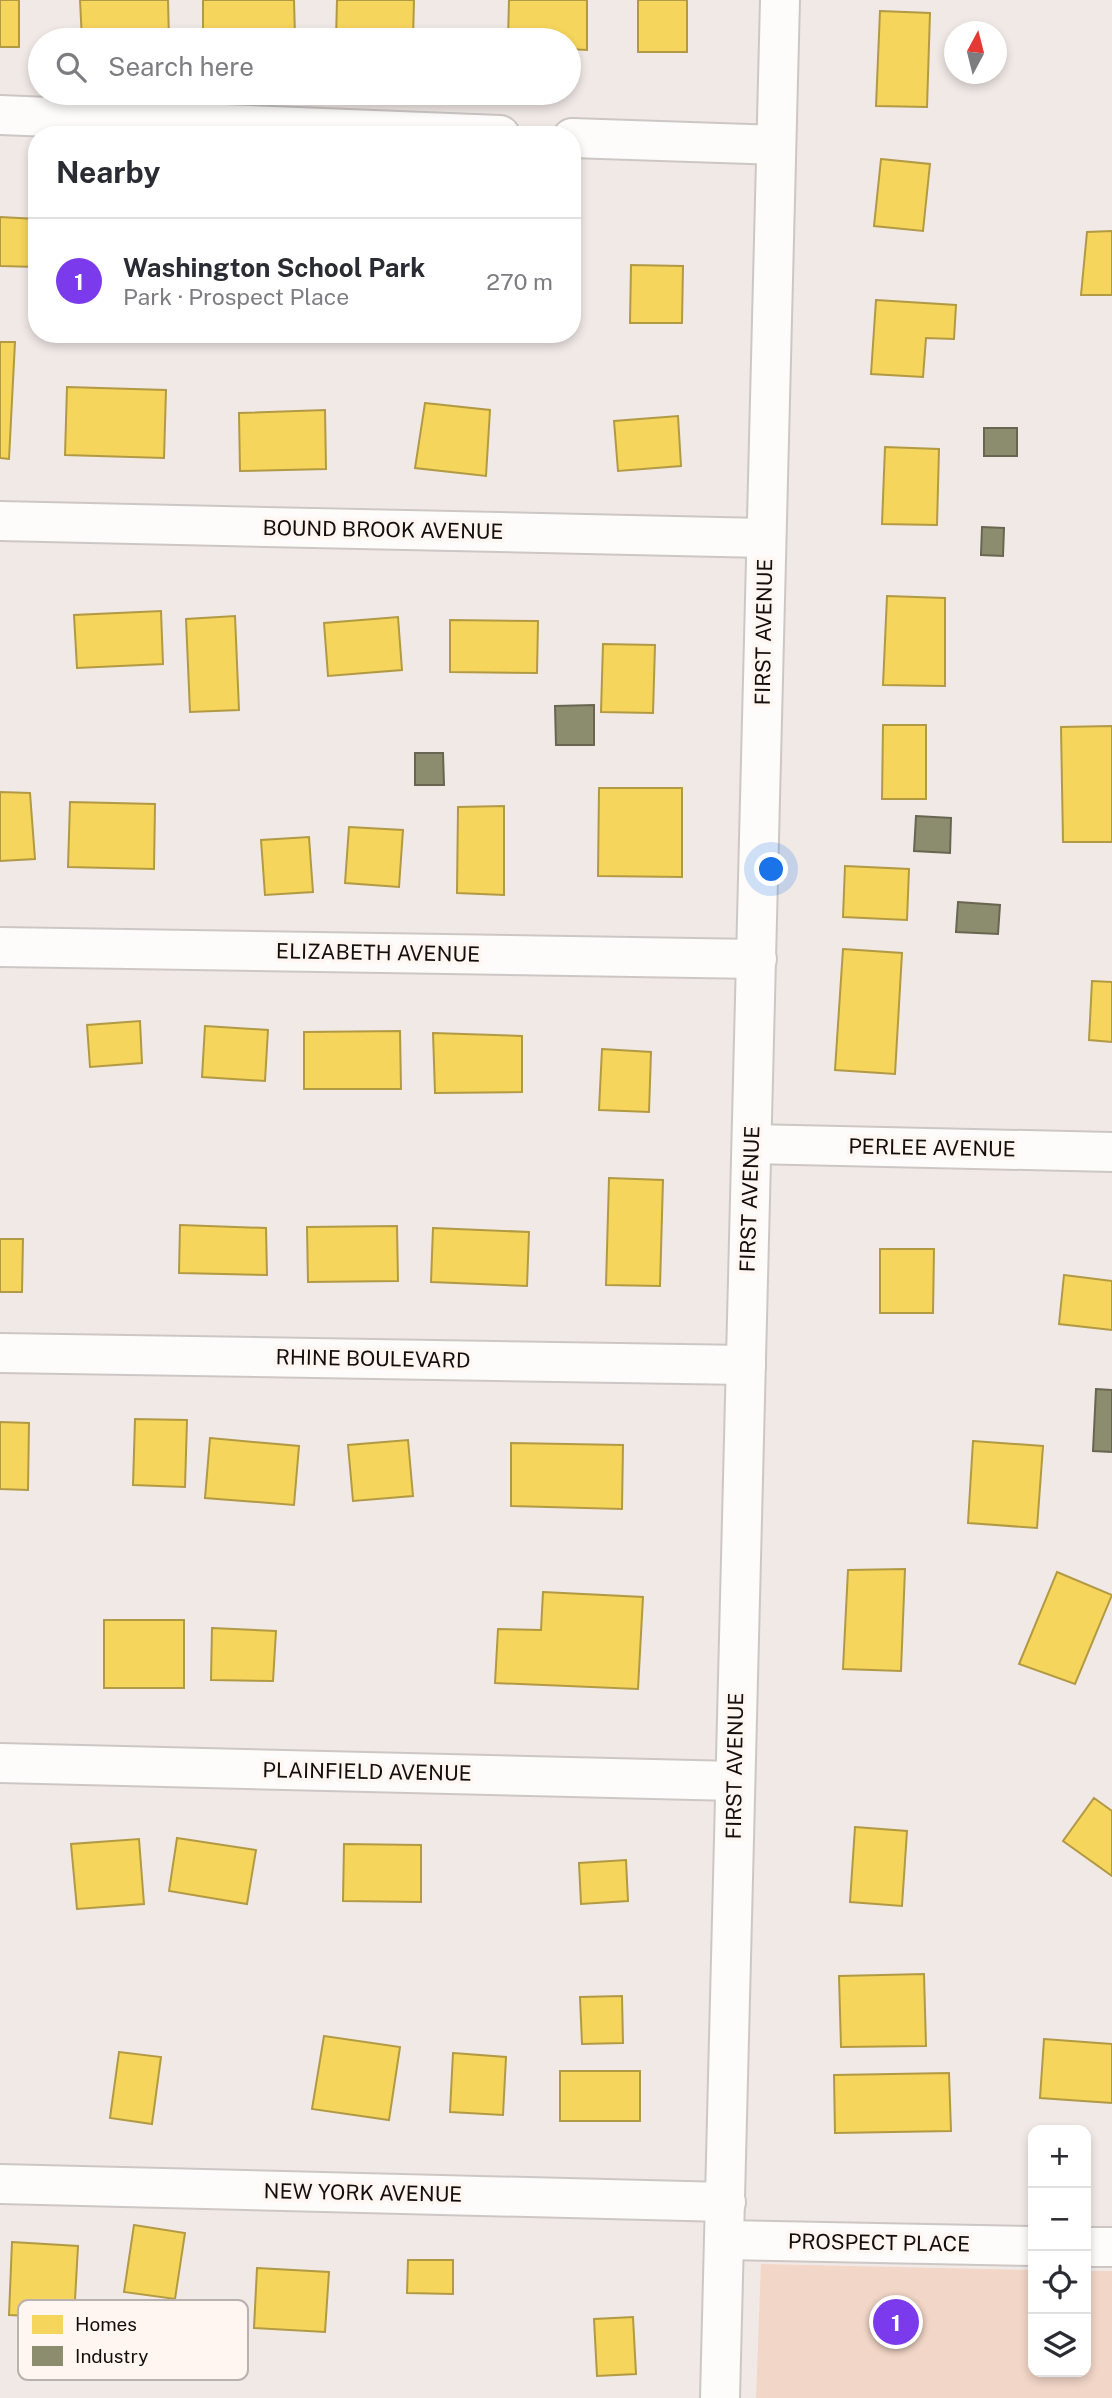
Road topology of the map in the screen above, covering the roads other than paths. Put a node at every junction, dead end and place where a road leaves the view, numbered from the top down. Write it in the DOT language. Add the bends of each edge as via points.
graph roads {
  1 [pos="780,0"];
  2 [pos="0,115"];
  3 [pos="275,126"];
  4 [pos="581,138"];
  5 [pos="776,145"];
  6 [pos="0,521"];
  7 [pos="766,538"];
  8 [pos="0,947"];
  9 [pos="757,959"];
  10 [pos="752,1144"];
  11 [pos="1112,1152"];
  12 [pos="0,1353"];
  13 [pos="746,1365"];
  14 [pos="0,1763"];
  15 [pos="734,1781"];
  16 [pos="0,2184"];
  17 [pos="726,2202"];
  18 [pos="725,2240"];
  19 [pos="1028,2246"];
  20 [pos="1091,2247"];
  21 [pos="1112,2247"];
  22 [pos="720,2398"];
  1 -- 5 [label="street, FIRST AVENUE"];
  2 -- 3 [label="street"];
  4 -- 5 [label="street"];
  5 -- 7 [label="street, FIRST AVENUE"];
  6 -- 7 [label="street, BOUND BROOK AVENUE"];
  7 -- 9 [label="street, FIRST AVENUE"];
  8 -- 9 [label="street, ELIZABETH AVENUE"];
  9 -- 10 [label="street, FIRST AVENUE"];
  10 -- 11 [label="street, PERLEE AVENUE"];
  10 -- 13 [label="street, FIRST AVENUE"];
  12 -- 13 [label="street, RHINE BOULEVARD"];
  13 -- 15 [label="street, FIRST AVENUE"];
  14 -- 15 [label="street, PLAINFIELD AVENUE"];
  15 -- 17 [label="street, FIRST AVENUE"];
  16 -- 17 [label="street, NEW YORK AVENUE"];
  17 -- 18 [label="street, FIRST AVENUE"];
  18 -- 19 [label="street, PROSPECT PLACE"];
  18 -- 22 [label="street, FIRST AVENUE"];
  20 -- 21 [label="street"];
}
